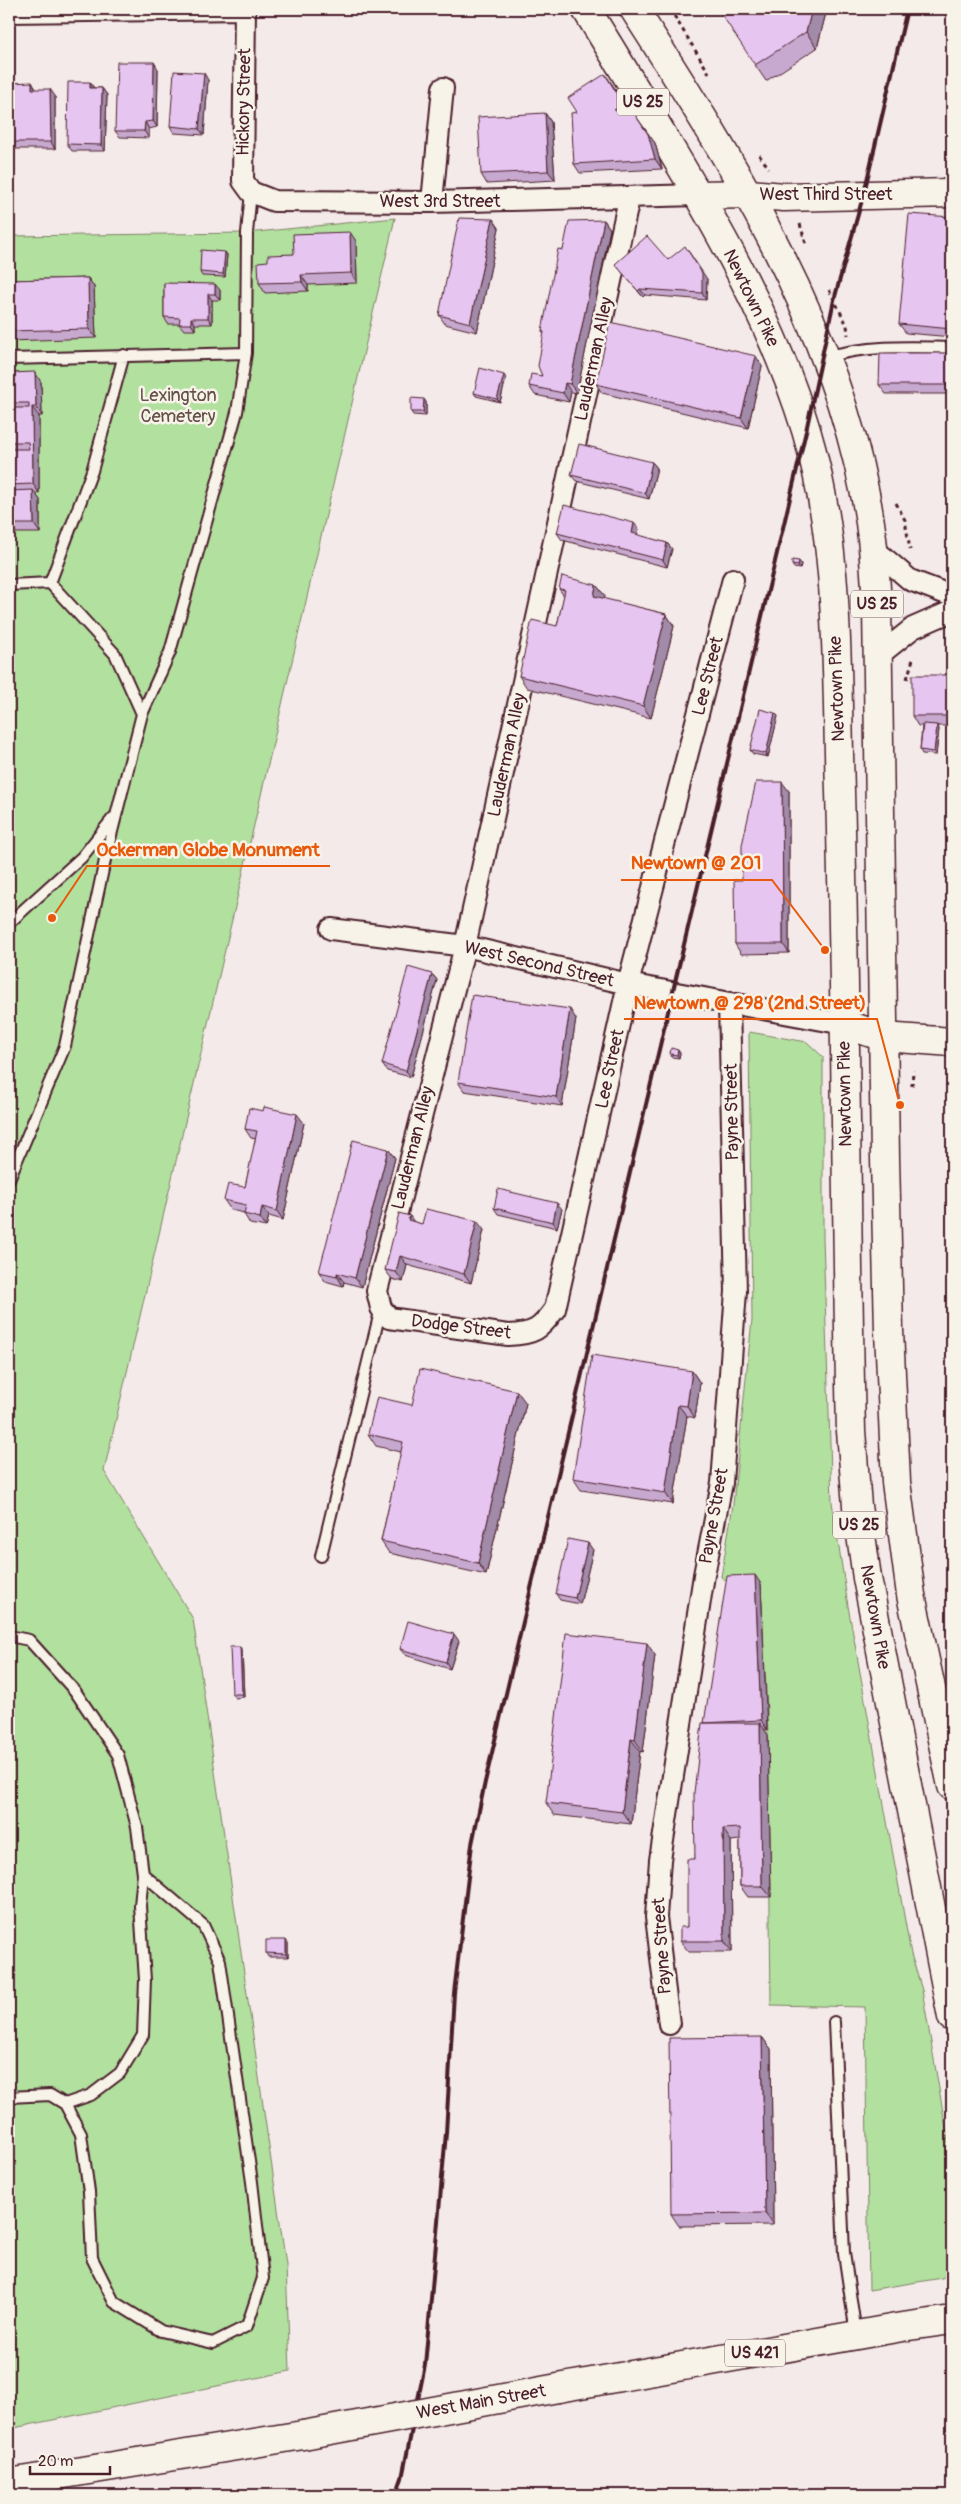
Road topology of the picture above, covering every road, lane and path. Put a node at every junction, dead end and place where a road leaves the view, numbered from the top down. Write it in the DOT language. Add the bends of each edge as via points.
graph roads {
  1 [pos="245,9"];
  2 [pos="586,9"];
  3 [pos="634,9"];
  4 [pos="9,12"];
  5 [pos="443,88"];
  6 [pos="252,192"];
  7 [pos="952,193"];
  8 [pos="749,194"];
  9 [pos="699,195"];
  10 [pos="629,199"];
  11 [pos="432,202"];
  12 [pos="952,348"];
  13 [pos="246,353"];
  14 [pos="124,355"];
  15 [pos="826,358"];
  16 [pos="9,359"];
  17 [pos="874,549"];
  18 [pos="733,579"];
  19 [pos="50,583"];
  20 [pos="9,585"];
  21 [pos="952,596"];
  22 [pos="952,611"];
  23 [pos="878,656"];
  24 [pos="142,714"];
  25 [pos="117,814"];
  26 [pos="9,923"];
  27 [pos="331,929"];
  28 [pos="465,946"];
  29 [pos="628,984"];
  30 [pos="729,1004"];
  31 [pos="844,1024"];
  32 [pos="884,1037"];
  33 [pos="952,1042"];
  34 [pos="914,1080"];
  35 [pos="911,1088"];
  36 [pos="9,1178"];
  37 [pos="381,1308"];
  38 [pos="544,1325"];
  39 [pos="321,1556"];
  40 [pos="9,1636"];
  41 [pos="952,1786"];
  42 [pos="143,1874"];
  43 [pos="952,2017"];
  44 [pos="834,2022"];
  45 [pos="669,2024"];
  46 [pos="9,2097"];
  47 [pos="65,2104"];
  48 [pos="952,2320"];
  49 [pos="856,2335"];
  50 [pos="9,2483"];
  1 -- 4 [label="street"];
  1 -- 6 [label="street, Hickory Street" via="243,180"];
  2 -- 9 [label="main road, Newtown Pike / US 25"];
  3 -- 8 [label="main road, US 25"];
  5 -- 11 [label="street"];
  6 -- 11 [label="street, West 3rd Street" via="274,201"];
  6 -- 13 [label="lane" via="247,234"];
  7 -- 8 [label="main road, West Third Street" via="784,197"];
  8 -- 9 [label="main road, West Third Street"];
  8 -- 15 [label="main road, US 25" via="787,266"];
  9 -- 10 [label="street, West 3rd Street"];
  9 -- 31 [label="main road, Newtown Pike / US 25" via="746,282 787,373 806,431 828,526 834,598"];
  10 -- 11 [label="street, West 3rd Street"];
  10 -- 28 [label="street, Lauderman Alley"];
  12 -- 15 [label="lane" via="850,350"];
  13 -- 14 [label="lane"];
  13 -- 24 [label="lane" via="237,412 181,614 170,652"];
  14 -- 16 [label="lane"];
  14 -- 19 [label="lane" via="92,471"];
  15 -- 17 [label="main road, US 25" via="849,427"];
  17 -- 21 [label="street" via="910,580"];
  17 -- 23 [label="main road, US 25"];
  18 -- 29 [label="street, Lee Street"];
  19 -- 20 [label="lane"];
  19 -- 24 [label="lane" via="115,654"];
  22 -- 23 [label="street" via="913,628"];
  23 -- 32 [label="main road, US 25"];
  24 -- 25 [label="lane"];
  25 -- 26 [label="lane" via="82,857"];
  25 -- 36 [label="lane" via="65,1046"];
  27 -- 28 [label="street, West Second Street"];
  28 -- 29 [label="street, West Second Street"];
  28 -- 37 [label="street, Lauderman Alley" via="377,1291"];
  29 -- 30 [label="street, West Second Street"];
  29 -- 38 [label="street, Lee Street" via="561,1290 556,1309"];
  30 -- 31 [label="street, West Second Street"];
  30 -- 45 [label="street, Payne Street" via="736,1291 722,1483 704,1575 660,1860 656,1917"];
  31 -- 32 [label="main road, West Second Street"];
  31 -- 43 [label="main road, Newtown Pike / US 25" via="850,1413 856,1506"];
  32 -- 33 [label="main road, West Second Street"];
  32 -- 41 [label="main road, US 25" via="889,1331 896,1482 910,1595"];
  34 -- 35 [label="path"];
  37 -- 38 [label="street, Dodge Street" via="389,1318 508,1335 533,1332"];
  37 -- 39 [label="lane"];
  40 -- 42 [label="lane" via="29,1640 75,1691 118,1755 137,1827"];
  42 -- 47 [label="lane" via="140,1906 145,1980 143,2035 120,2073 92,2095"];
  42 -- 47 [label="lane" via="203,1925 220,1961 263,2278 247,2326 213,2343 161,2331 114,2302 92,2258 89,2192 81,2134"];
  44 -- 49 [label="lane" via="844,2253"];
  46 -- 47 [label="lane" via="50,2095"];
  48 -- 49 [label="main road, West Main Street / US 421"];
  49 -- 50 [label="main road, West Main Street / US 421, bridge" via="304,2435"];
}
